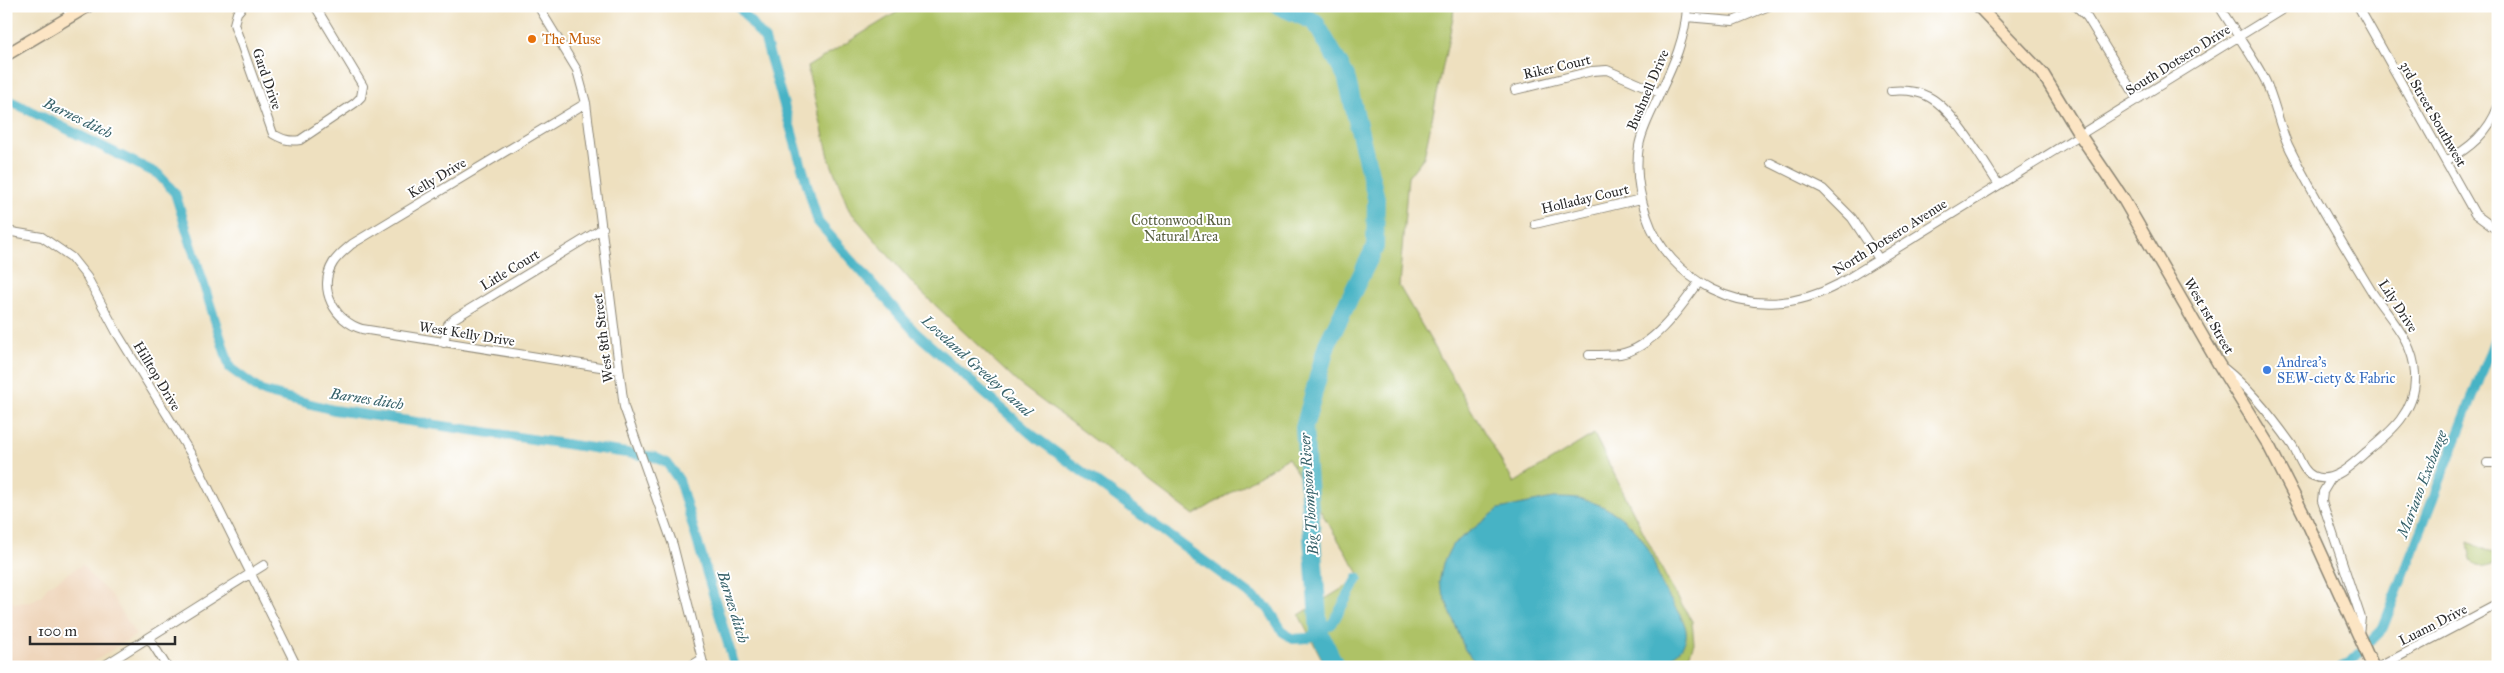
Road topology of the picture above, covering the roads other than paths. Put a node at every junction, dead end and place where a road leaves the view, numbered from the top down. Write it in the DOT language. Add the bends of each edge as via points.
graph roads {
  1 [pos="64,6"];
  2 [pos="88,6"];
  3 [pos="243,6"];
  4 [pos="316,6"];
  5 [pos="538,6"];
  6 [pos="1687,6"];
  7 [pos="1769,6"];
  8 [pos="1978,6"];
  9 [pos="2076,6"];
  10 [pos="2219,6"];
  11 [pos="2288,6"];
  12 [pos="2358,6"];
  13 [pos="71,17"];
  14 [pos="1686,17"];
  15 [pos="2238,37"];
  16 [pos="6,55"];
  17 [pos="1515,90"];
  18 [pos="1891,91"];
  19 [pos="1660,93"];
  20 [pos="2138,100"];
  21 [pos="586,103"];
  22 [pos="2498,107"];
  23 [pos="2080,135"];
  24 [pos="2446,161"];
  25 [pos="1771,163"];
  26 [pos="1999,185"];
  27 [pos="1641,199"];
  28 [pos="1535,224"];
  29 [pos="603,228"];
  30 [pos="2494,228"];
  31 [pos="6,231"];
  32 [pos="1879,259"];
  33 [pos="1699,282"];
  34 [pos="329,294"];
  35 [pos="444,343"];
  36 [pos="1589,355"];
  37 [pos="2218,363"];
  38 [pos="619,370"];
  39 [pos="2487,463"];
  40 [pos="2498,463"];
  41 [pos="2332,477"];
  42 [pos="264,565"];
  43 [pos="250,574"];
  44 [pos="2498,604"];
  45 [pos="2359,635"];
  46 [pos="149,638"];
  47 [pos="703,663"];
  48 [pos="102,667"];
  49 [pos="166,667"];
  50 [pos="297,667"];
  51 [pos="689,667"];
  52 [pos="2373,667"];
  53 [pos="2379,667"];
  1 -- 13 [label="street"];
  2 -- 13 [label="main road"];
  3 -- 4 [label="street, Gard Drive" via="234,24 273,134 287,140 300,140 361,97 363,86"];
  5 -- 21 [label="street, West 8th Street" via="577,70"];
  6 -- 14 [label="street, Bushnell Drive"];
  7 -- 14 [label="street" via="1733,22"];
  8 -- 23 [label="main road, West 1st Street" via="2043,74"];
  9 -- 20 [label="street"];
  10 -- 15 [label="street, Lily Drive"];
  11 -- 15 [label="street, South Dotsero Drive"];
  12 -- 24 [label="street, 3rd Street Southwest"];
  13 -- 16 [label="main road"];
  14 -- 19 [label="street, Bushnell Drive" via="1680,45"];
  15 -- 20 [label="street, South Dotsero Drive"];
  15 -- 41 [label="street, Lily Drive" via="2264,80 2291,153 2372,292 2405,339 2414,362 2413,397 2402,420 2350,466"];
  17 -- 19 [label="street, Riker Court" via="1607,70"];
  18 -- 26 [label="street" via="1904,90 1930,97 1969,139"];
  19 -- 27 [label="street, Bushnell Drive" via="1639,145 1638,188"];
  20 -- 23 [label="street, South Dotsero Drive"];
  21 -- 29 [label="street, West 8th Street"];
  21 -- 34 [label="street, Kelly Drive" via="352,244 332,264 327,283"];
  22 -- 24 [label="street" via="2493,121 2481,136"];
  23 -- 26 [label="street, North Dotsero Avenue"];
  23 -- 37 [label="main road, West 1st Street" via="2124,200"];
  24 -- 30 [label="street, 3rd Street Southwest" via="2475,214"];
  25 -- 32 [label="street" via="1823,189 1852,218"];
  26 -- 32 [label="street, North Dotsero Avenue"];
  27 -- 28 [label="street, Holladay Court"];
  27 -- 33 [label="street, Bushnell Drive" via="1651,230 1667,254"];
  29 -- 35 [label="street, Litle Court" via="454,318 448,324"];
  29 -- 38 [label="street, West 8th Street"];
  31 -- 43 [label="street, Hilltop Drive" via="42,237 71,257 82,270 194,459"];
  32 -- 33 [label="street, North Dotsero Avenue" via="1828,290 1776,304 1747,301"];
  33 -- 36 [label="street" via="1675,315 1647,340 1621,354"];
  34 -- 35 [label="street, West Kelly Drive" via="337,312 357,327"];
  35 -- 38 [label="street, West Kelly Drive"];
  37 -- 41 [label="street" via="2242,383 2292,445 2307,472 2314,476"];
  37 -- 45 [label="main road, West 1st Street" via="2268,444"];
  38 -- 47 [label="street, West 8th Street" via="624,407 673,545"];
  39 -- 40 [label="street"];
  41 -- 45 [label="street" via="2323,492 2322,501 2361,618"];
  42 -- 43 [label="street"];
  43 -- 46 [label="street"];
  43 -- 50 [label="street, Hilltop Drive"];
  44 -- 53 [label="street, Luann Drive"];
  45 -- 52 [label="main road, West 1st Street"];
  46 -- 48 [label="street"];
  46 -- 49 [label="street"];
  47 -- 51 [label="street"];
}
